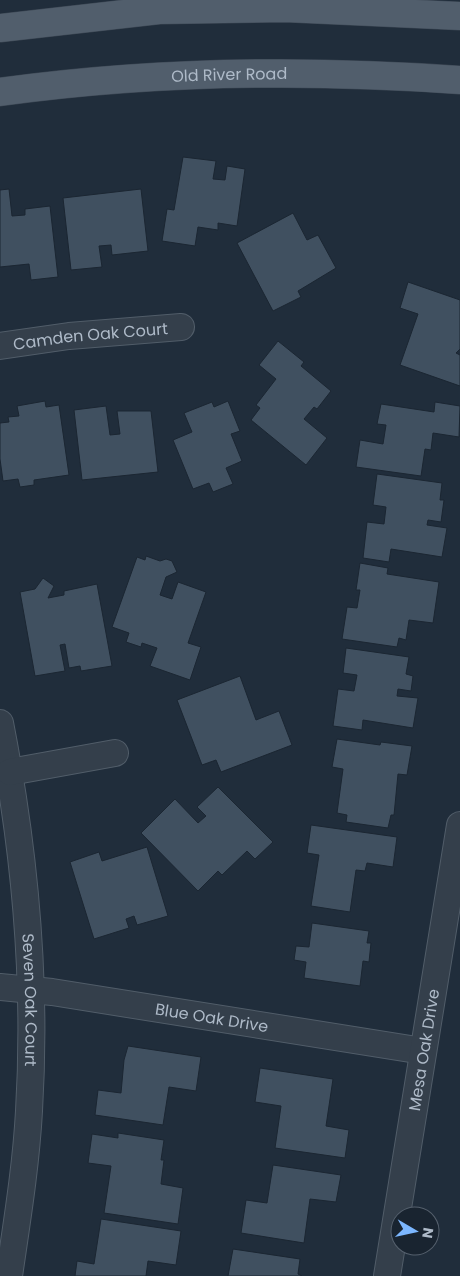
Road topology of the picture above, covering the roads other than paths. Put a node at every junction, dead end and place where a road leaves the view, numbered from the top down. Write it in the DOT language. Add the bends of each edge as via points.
graph roads {
  1 [pos="460,16"];
  2 [pos="0,28"];
  3 [pos="460,80"];
  4 [pos="0,92"];
  5 [pos="181,327"];
  6 [pos="0,346"];
  7 [pos="0,723"];
  8 [pos="115,753"];
  9 [pos="10,772"];
  10 [pos="460,825"];
  11 [pos="0,988"];
  12 [pos="32,990"];
  13 [pos="424,1051"];
  14 [pos="9,1276"];
  15 [pos="387,1276"];
  1 -- 2 [label="main road" via="285,8 159,10"];
  3 -- 4 [label="main road, Old River Road" via="277,73 155,77"];
  5 -- 6 [label="street, Camden Oak Court" via="69,336"];
  7 -- 9 [label="street, Seven Oak Court"];
  8 -- 9 [label="street"];
  9 -- 12 [label="street, Seven Oak Court" via="22,853"];
  10 -- 13 [label="street, Mesa Oak Drive"];
  11 -- 12 [label="street, Blue Oak Drive"];
  12 -- 13 [label="street, Blue Oak Drive"];
  12 -- 14 [label="street, Seven Oak Court" via="29,1111"];
  13 -- 15 [label="street, Mesa Oak Drive"];
}
